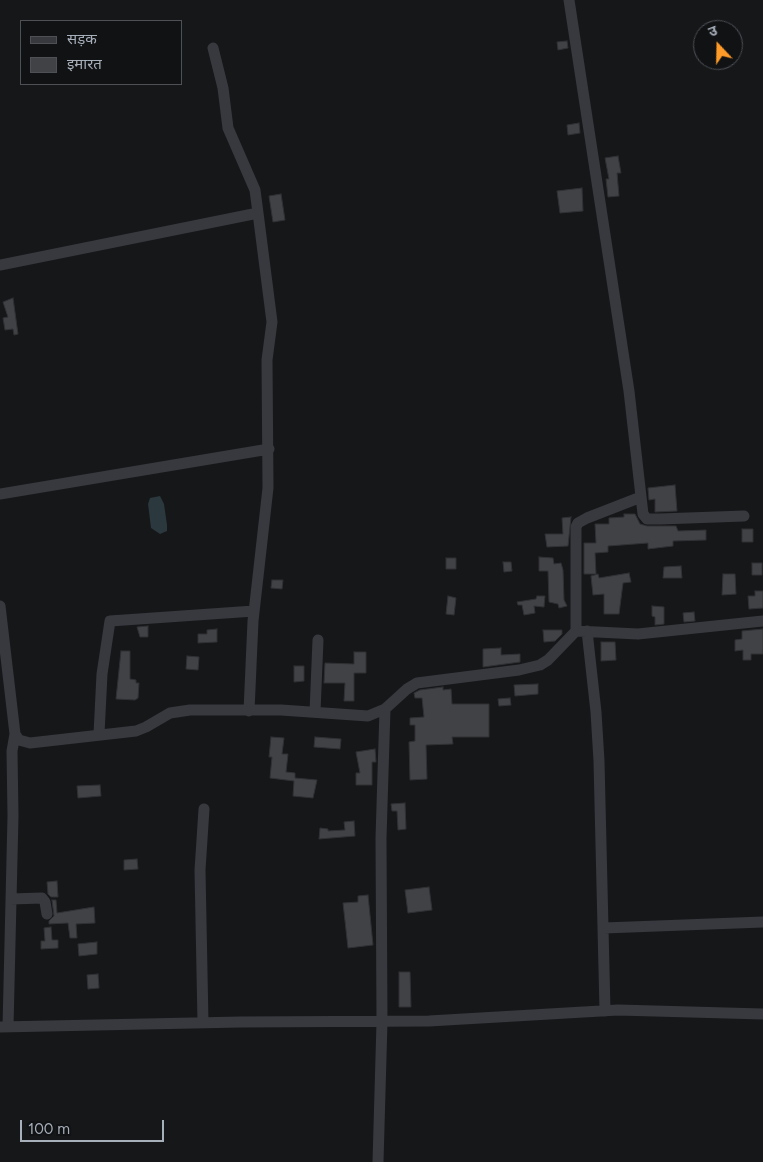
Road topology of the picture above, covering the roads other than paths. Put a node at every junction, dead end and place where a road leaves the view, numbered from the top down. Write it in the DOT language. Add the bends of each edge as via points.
graph roads {
  1 [pos="569,0"];
  2 [pos="213,48"];
  3 [pos="258,212"];
  4 [pos="0,266"];
  5 [pos="269,449"];
  6 [pos="0,494"];
  7 [pos="641,497"];
  8 [pos="744,516"];
  9 [pos="0,606"];
  10 [pos="254,611"];
  11 [pos="763,620"];
  12 [pos="581,631"];
  13 [pos="318,640"];
  14 [pos="385,709"];
  15 [pos="250,711"];
  16 [pos="315,712"];
  17 [pos="15,734"];
  18 [pos="99,734"];
  19 [pos="204,810"];
  20 [pos="11,899"];
  21 [pos="48,914"];
  22 [pos="763,922"];
  23 [pos="604,928"];
  24 [pos="605,1011"];
  25 [pos="763,1014"];
  26 [pos="382,1022"];
  27 [pos="203,1023"];
  28 [pos="4,1027"];
  29 [pos="378,1162"];
  1 -- 7 [label="street" via="624,354"];
  2 -- 3 [label="street" via="228,128 255,190"];
  3 -- 4 [label="street"];
  3 -- 5 [label="street" via="272,322 268,360"];
  5 -- 6 [label="street"];
  5 -- 10 [label="street" via="264,540"];
  7 -- 8 [label="street" via="643,514 647,519"];
  7 -- 12 [label="street" via="587,518 576,527"];
  9 -- 17 [label="street"];
  10 -- 15 [label="street"];
  10 -- 18 [label="street" via="110,621 102,674"];
  11 -- 12 [label="street" via="638,634"];
  12 -- 14 [label="street" via="540,665 417,683"];
  12 -- 23 [label="street" via="596,712"];
  13 -- 16 [label="street"];
  14 -- 16 [label="street" via="368,716"];
  14 -- 26 [label="street"];
  15 -- 16 [label="street"];
  15 -- 18 [label="street" via="173,712 146,728"];
  17 -- 18 [label="street" via="19,740 30,743"];
  17 -- 20 [label="street" via="12,752"];
  19 -- 27 [label="street" via="200,870"];
  20 -- 21 [label="street" via="42,898"];
  20 -- 28 [label="street"];
  22 -- 23 [label="street"];
  23 -- 24 [label="street"];
  24 -- 25 [label="street"];
  24 -- 26 [label="street"];
  26 -- 27 [label="street"];
  26 -- 29 [label="street"];
  27 -- 28 [label="street"];
}
